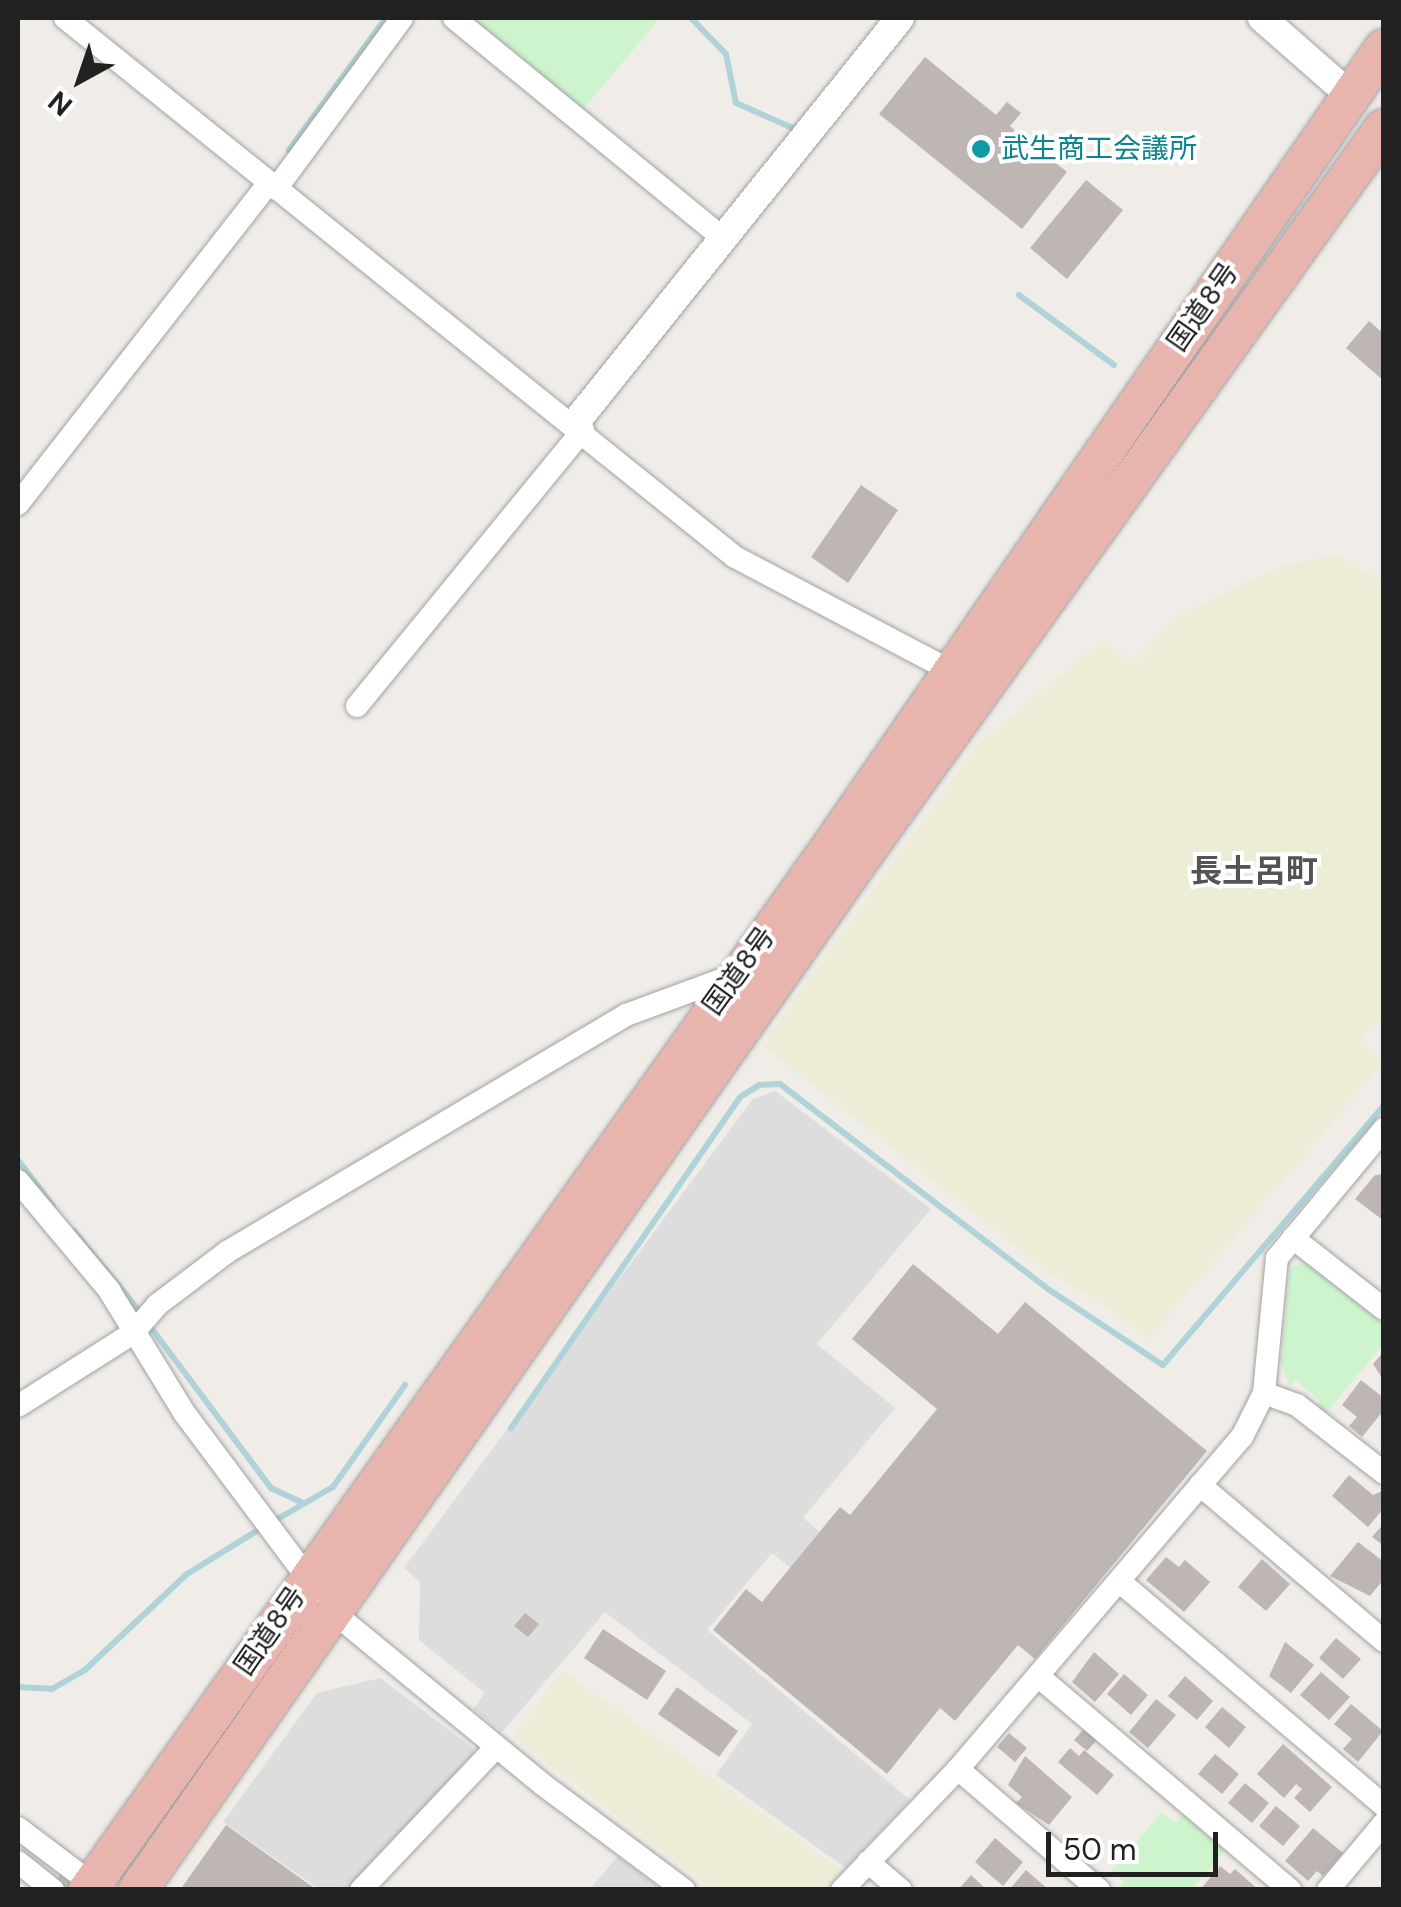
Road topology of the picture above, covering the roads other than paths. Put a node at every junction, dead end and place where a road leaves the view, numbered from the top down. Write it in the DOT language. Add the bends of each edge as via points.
graph roads {
  1 [pos="65,18"];
  2 [pos="402,18"];
  3 [pos="454,18"];
  4 [pos="900,18"];
  5 [pos="1262,18"];
  6 [pos="1384,48"];
  7 [pos="1350,96"];
  8 [pos="1384,128"];
  9 [pos="272,186"];
  10 [pos="723,238"];
  11 [pos="579,426"];
  12 [pos="18,504"];
  13 [pos="953,672"];
  14 [pos="357,706"];
  15 [pos="737,974"];
  16 [pos="1381,1136"];
  17 [pos="18,1181"];
  18 [pos="1293,1238"];
  19 [pos="1384,1310"];
  20 [pos="133,1333"];
  21 [pos="1264,1393"];
  22 [pos="18,1406"];
  23 [pos="1384,1473"];
  24 [pos="1200,1486"];
  25 [pos="1118,1581"];
  26 [pos="305,1582"];
  27 [pos="334,1613"];
  28 [pos="1384,1641"];
  29 [pos="1038,1676"];
  30 [pos="496,1747"];
  31 [pos="958,1770"];
  32 [pos="1384,1806"];
  33 [pos="1384,1822"];
  34 [pos="18,1828"];
  35 [pos="18,1846"];
  36 [pos="18,1862"];
  37 [pos="868,1862"];
  38 [pos="73,1885"];
  39 [pos="138,1890"];
  40 [pos="361,1890"];
  41 [pos="684,1890"];
  42 [pos="842,1890"];
  43 [pos="902,1890"];
  44 [pos="1099,1890"];
  45 [pos="1290,1890"];
  46 [pos="1328,1890"];
  1 -- 9 [label="street"];
  2 -- 9 [label="street"];
  3 -- 10 [label="street"];
  4 -- 10 [label="street"];
  5 -- 7 [label="street"];
  6 -- 7 [label="highway, 国道8号"];
  7 -- 13 [label="highway, 国道8号"];
  8 -- 27 [label="highway, 国道8号" via="860,859"];
  9 -- 11 [label="street"];
  9 -- 12 [label="street"];
  10 -- 11 [label="street"];
  11 -- 13 [label="street" via="735,558"];
  11 -- 14 [label="street"];
  13 -- 15 [label="highway, 国道8号"];
  15 -- 20 [label="street" via="626,1015 570,1047 227,1252 156,1306"];
  15 -- 26 [label="highway, 国道8号"];
  16 -- 18 [label="street"];
  17 -- 20 [label="street" via="109,1290"];
  18 -- 19 [label="street"];
  18 -- 21 [label="street" via="1277,1258"];
  20 -- 22 [label="street"];
  20 -- 26 [label="street"];
  21 -- 23 [label="street" via="1297,1405"];
  21 -- 24 [label="street" via="1242,1437"];
  24 -- 25 [label="street"];
  24 -- 28 [label="street"];
  25 -- 29 [label="street"];
  25 -- 32 [label="street"];
  26 -- 27 [label="street"];
  26 -- 38 [label="highway, 国道8号"];
  27 -- 30 [label="street"];
  27 -- 39 [label="highway, 国道8号"];
  29 -- 31 [label="street"];
  29 -- 45 [label="street"];
  30 -- 40 [label="street"];
  30 -- 41 [label="street"];
  31 -- 37 [label="street"];
  31 -- 44 [label="street"];
  33 -- 46 [label="street"];
  34 -- 38 [label="street"];
  35 -- 38 [label="street"];
  36 -- 38 [label="street"];
  37 -- 42 [label="street"];
  37 -- 43 [label="street"];
}
